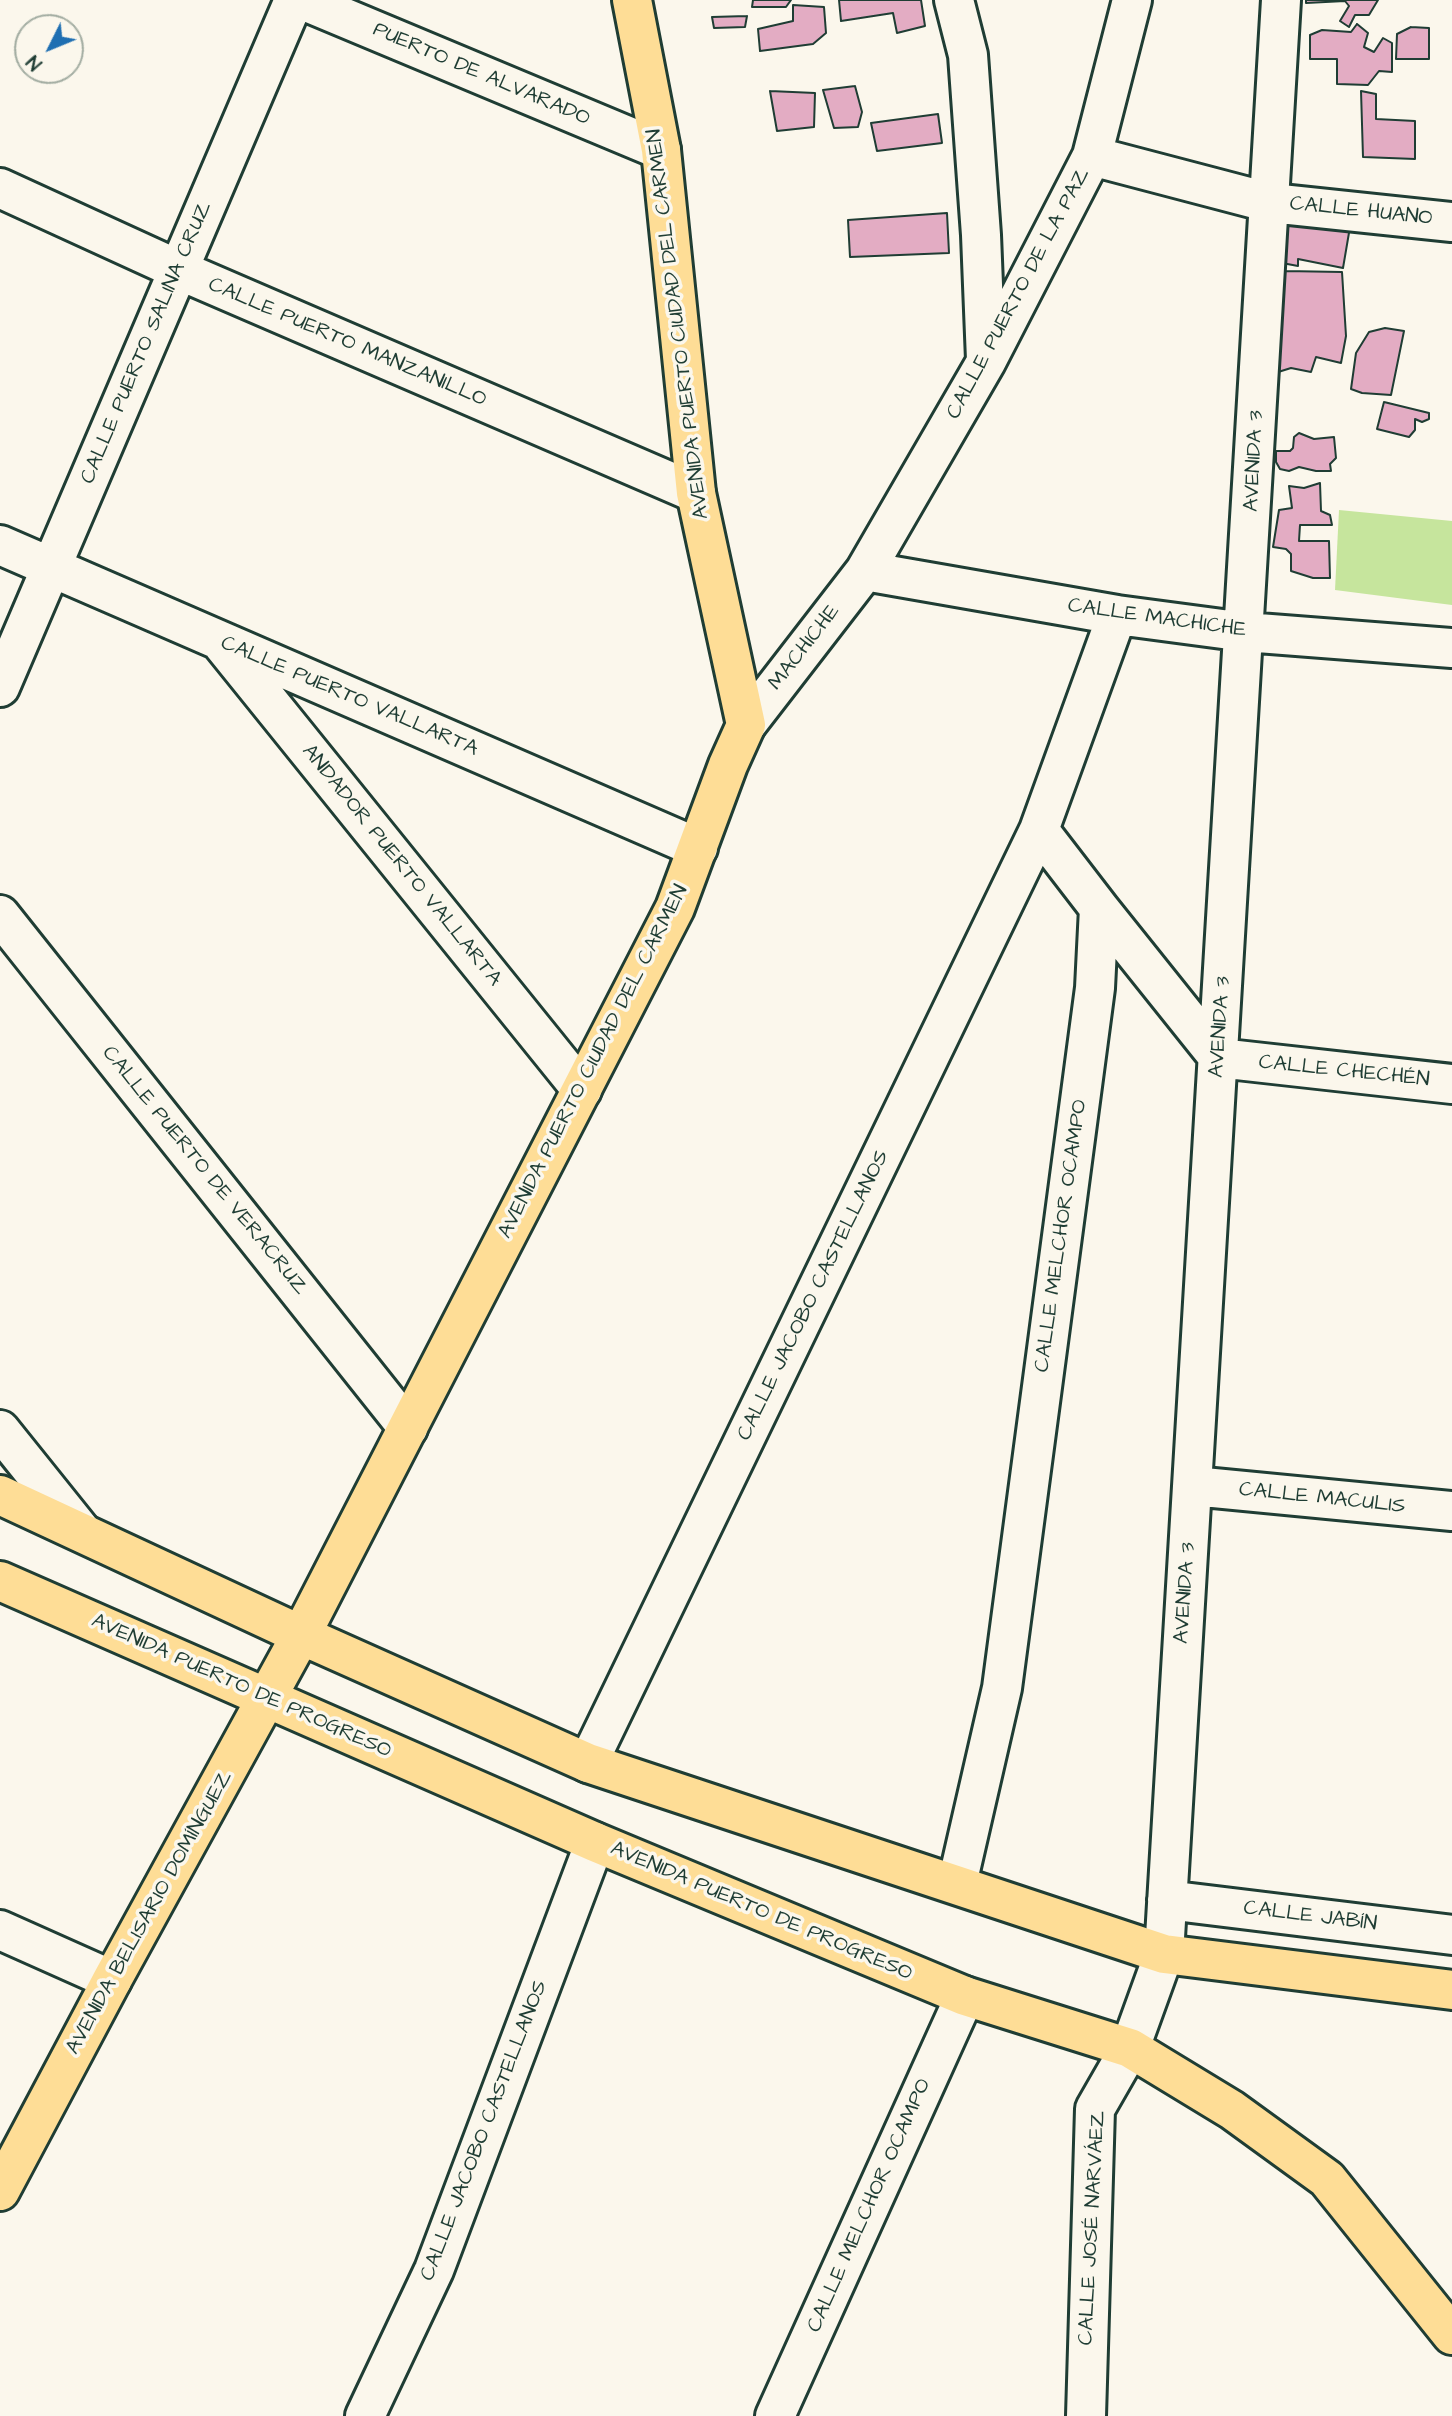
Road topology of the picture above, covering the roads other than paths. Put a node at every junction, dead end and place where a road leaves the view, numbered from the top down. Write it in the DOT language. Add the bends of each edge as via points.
graph roads {
  1 [pos="294,0"];
  2 [pos="302,0"];
  3 [pos="632,0"];
  4 [pos="954,0"];
  5 [pos="1132,0"];
  6 [pos="1281,0"];
  7 [pos="661,150"];
  8 [pos="1092,156"];
  9 [pos="0,188"];
  10 [pos="1271,202"];
  11 [pos="1452,222"];
  12 [pos="178,270"];
  13 [pos="986,362"];
  14 [pos="696,494"];
  15 [pos="0,545"];
  16 [pos="51,568"];
  17 [pos="865,571"];
  18 [pos="1117,615"];
  19 [pos="1245,632"];
  20 [pos="220,641"];
  21 [pos="1452,648"];
  22 [pos="0,687"];
  23 [pos="746,725"];
  24 [pos="1039,830"];
  25 [pos="698,848"];
  26 [pos="1099,908"];
  27 [pos="0,915"];
  28 [pos="1219,1058"];
  29 [pos="1452,1084"];
  30 [pos="582,1090"];
  31 [pos="408,1428"];
  32 [pos="0,1430"];
  33 [pos="1193,1486"];
  34 [pos="0,1495"];
  35 [pos="1452,1511"];
  36 [pos="81,1531"];
  37 [pos="0,1581"];
  38 [pos="302,1635"];
  39 [pos="267,1699"];
  40 [pos="589,1762"];
  41 [pos="595,1842"];
  42 [pos="957,1884"];
  43 [pos="1167,1900"];
  44 [pos="0,1930"];
  45 [pos="1452,1934"];
  46 [pos="1164,1954"];
  47 [pos="112,1980"];
  48 [pos="1452,1990"];
  49 [pos="965,1996"];
  50 [pos="1130,2048"];
  51 [pos="0,2191"];
  52 [pos="1452,2335"];
  53 [pos="365,2416"];
  54 [pos="775,2416"];
  55 [pos="1086,2416"];
  1 -- 12 [label="street, CALLE PUERTO SALINA CRUZ"];
  2 -- 7 [label="street, PUERTO DE ALVARADO"];
  3 -- 7 [label="main road, AVENIDA PUERTO CIUDAD DEL CARMEN"];
  4 -- 13 [label="street" via="968,55"];
  5 -- 8 [label="street, CALLE PUERTO DE LA PAZ"];
  6 -- 10 [label="street, AVENIDA 3"];
  7 -- 14 [label="main road, AVENIDA PUERTO CIUDAD DEL CARMEN"];
  8 -- 10 [label="street, CALLE HUANO"];
  8 -- 13 [label="street, CALLE PUERTO DE LA PAZ"];
  9 -- 12 [label="street, CALLE PUERTO MANZANILLO"];
  10 -- 11 [label="street, CALLE HUANO"];
  10 -- 19 [label="street, AVENIDA 3"];
  12 -- 14 [label="street, CALLE PUERTO MANZANILLO"];
  12 -- 16 [label="street, CALLE PUERTO SALINA CRUZ"];
  13 -- 17 [label="street, CALLE PUERTO DE LA PAZ"];
  14 -- 23 [label="main road, AVENIDA PUERTO CIUDAD DEL CARMEN"];
  15 -- 16 [label="street, CALLE PUERTO VALLARTA"];
  16 -- 20 [label="street, CALLE PUERTO VALLARTA"];
  16 -- 22 [label="street, CALLE PUERTO SALINA CRUZ"];
  17 -- 18 [label="street, CALLE MACHICHE"];
  17 -- 23 [label="street, MACHICHE"];
  18 -- 19 [label="street, CALLE MACHICHE"];
  18 -- 24 [label="street"];
  19 -- 21 [label="street, CALLE MACHICHE"];
  19 -- 28 [label="street, AVENIDA 3"];
  20 -- 25 [label="street, CALLE PUERTO VALLARTA"];
  20 -- 30 [label="street, ANDADOR PUERTO VALLARTA"];
  23 -- 25 [label="main road, AVENIDA PUERTO CIUDAD DEL CARMEN"];
  24 -- 26 [label="street"];
  24 -- 40 [label="street, CALLE JACOBO CASTELLANOS"];
  25 -- 30 [label="main road, AVENIDA PUERTO CIUDAD DEL CARMEN" via="676,908"];
  26 -- 28 [label="street"];
  26 -- 42 [label="street, CALLE MELCHOR OCAMPO" via="1095,988 1002,1688"];
  27 -- 31 [label="street, CALLE PUERTO DE VERACRUZ"];
  28 -- 29 [label="street, CALLE CHECHÉN"];
  28 -- 33 [label="street, AVENIDA 3"];
  30 -- 31 [label="main road, AVENIDA PUERTO CIUDAD DEL CARMEN"];
  31 -- 38 [label="main road, AVENIDA PUERTO CIUDAD DEL CARMEN"];
  32 -- 36 [label="street"];
  33 -- 35 [label="street, CALLE MACULIS"];
  33 -- 43 [label="street, AVENIDA 3"];
  34 -- 36 [label="main road"];
  36 -- 38 [label="main road"];
  37 -- 39 [label="main road, AVENIDA PUERTO DE PROGRESO"];
  38 -- 39 [label="main road, AVENIDA BELISARIO DOMÍNGUEZ"];
  38 -- 40 [label="main road"];
  39 -- 41 [label="main road, AVENIDA PUERTO DE PROGRESO"];
  39 -- 47 [label="main road, AVENIDA BELISARIO DOMÍNGUEZ"];
  40 -- 42 [label="main road"];
  41 -- 49 [label="main road, AVENIDA PUERTO DE PROGRESO"];
  41 -- 53 [label="street, CALLE JACOBO CASTELLANOS" via="434,2270"];
  42 -- 46 [label="main road"];
  43 -- 45 [label="street, CALLE JABÍN"];
  43 -- 46 [label="street, AVENIDA 3"];
  44 -- 47 [label="street"];
  46 -- 48 [label="main road"];
  46 -- 50 [label="street, AVENIDA 3"];
  47 -- 51 [label="main road, AVENIDA BELISARIO DOMÍNGUEZ"];
  49 -- 50 [label="main road, AVENIDA PUERTO DE PROGRESO"];
  49 -- 54 [label="street, CALLE MELCHOR OCAMPO"];
  50 -- 52 [label="main road, AVENIDA PUERTO DE PROGRESO" via="1232,2110 1327,2179"];
  50 -- 55 [label="street, CALLE JOSÉ NARVÁEZ" via="1095,2109"];
}
